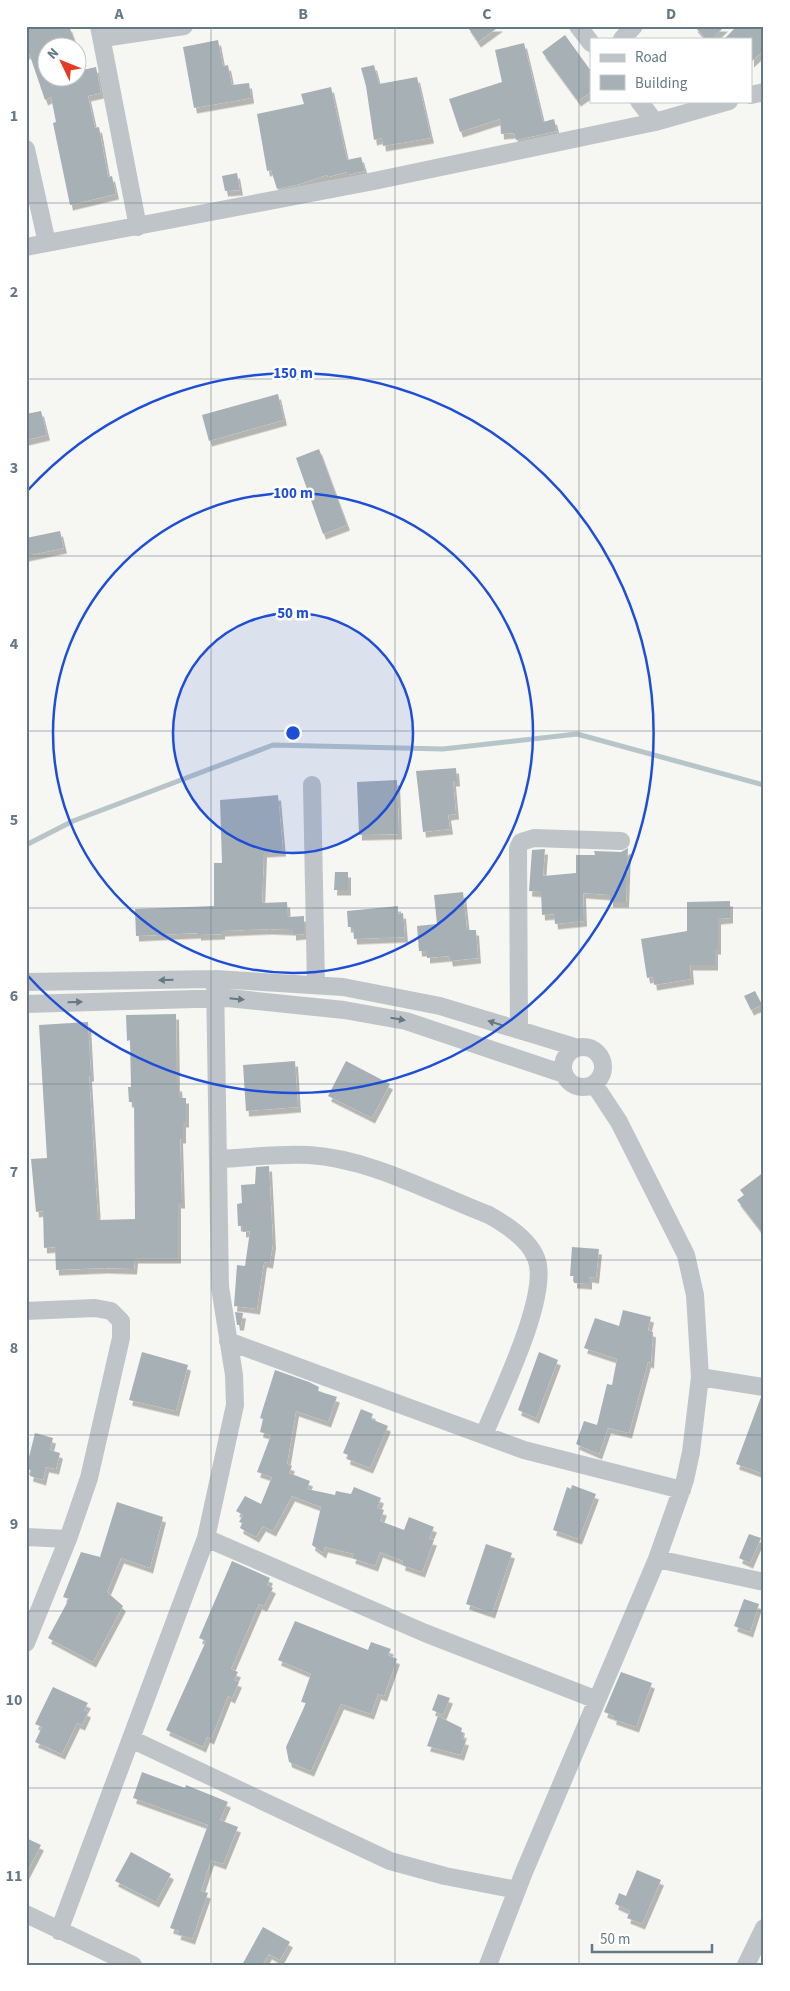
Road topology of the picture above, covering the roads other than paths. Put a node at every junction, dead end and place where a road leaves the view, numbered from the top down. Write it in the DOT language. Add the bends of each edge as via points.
graph roads {
  1 [pos="184,26"];
  2 [pos="578,26"];
  3 [pos="634,26"];
  4 [pos="101,32"];
  5 [pos="623,38"];
  6 [pos="590,42"];
  7 [pos="640,102"];
  8 [pos="726,102"];
  9 [pos="655,122"];
  10 [pos="26,149"];
  11 [pos="138,227"];
  12 [pos="47,243"];
  13 [pos="26,247"];
  14 [pos="312,785"];
  15 [pos="621,841"];
  16 [pos="215,979"];
  17 [pos="26,982"];
  18 [pos="316,985"];
  19 [pos="215,999"];
  20 [pos="26,1004"];
  21 [pos="519,1030"];
  22 [pos="575,1047"];
  23 [pos="564,1074"];
  24 [pos="594,1084"];
  25 [pos="218,1159"];
  26 [pos="26,1311"];
  27 [pos="228,1341"];
  28 [pos="700,1377"];
  29 [pos="764,1387"];
  30 [pos="484,1434"];
  31 [pos="682,1490"];
  32 [pos="26,1537"];
  33 [pos="206,1538"];
  34 [pos="68,1539"];
  35 [pos="657,1559"];
  36 [pos="764,1582"];
  37 [pos="26,1643"];
  38 [pos="597,1700"];
  39 [pos="131,1739"];
  40 [pos="517,1890"];
  41 [pos="26,1914"];
  42 [pos="764,1928"];
  43 [pos="59,1931"];
  44 [pos="132,1965"];
  45 [pos="488,1965"];
  46 [pos="746,1965"];
  1 -- 4 [label="street"];
  2 -- 6 [label="street"];
  3 -- 5 [label="street"];
  4 -- 11 [label="street"];
  7 -- 9 [label="street"];
  8 -- 9 [label="street"];
  9 -- 11 [label="street"];
  10 -- 12 [label="street"];
  11 -- 12 [label="street"];
  12 -- 13 [label="street"];
  14 -- 18 [label="street"];
  15 -- 21 [label="street" via="534,838 521,842 518,848"];
  16 -- 17 [label="street, one-way"];
  16 -- 18 [label="street"];
  16 -- 19 [label="street"];
  21 -- 18 [label="street, one-way" via="440,1006 344,987"];
  20 -- 19 [label="street, one-way"];
  19 -- 23 [label="street, one-way" via="344,1010 406,1021"];
  19 -- 25 [label="street"];
  21 -- 22 [label="street"];
  22 -- 23 [label="street" via="566,1054 562,1065"];
  22 -- 24 [label="street" via="587,1046 597,1051 603,1061 600,1078"];
  23 -- 24 [label="street" via="572,1085 584,1087"];
  24 -- 28 [label="street" via="619,1122 686,1255 695,1295"];
  25 -- 27 [label="street" via="220,1287"];
  25 -- 30 [label="street" via="309,1155 344,1160 489,1215 533,1250 540,1271 532,1314"];
  26 -- 34 [label="street" via="95,1308 111,1311 121,1320 121,1338 88,1478"];
  27 -- 30 [label="street"];
  27 -- 33 [label="street" via="235,1405"];
  28 -- 29 [label="street"];
  28 -- 31 [label="street" via="691,1452"];
  30 -- 31 [label="street" via="524,1450"];
  31 -- 35 [label="street"];
  32 -- 34 [label="street"];
  33 -- 38 [label="street" via="425,1633"];
  33 -- 39 [label="street"];
  34 -- 37 [label="street"];
  35 -- 36 [label="street"];
  35 -- 38 [label="street"];
  38 -- 40 [label="street"];
  39 -- 40 [label="street" via="390,1861"];
  39 -- 43 [label="street"];
  40 -- 45 [label="street"];
  41 -- 43 [label="street"];
  42 -- 46 [label="street"];
  43 -- 44 [label="street"];
}
